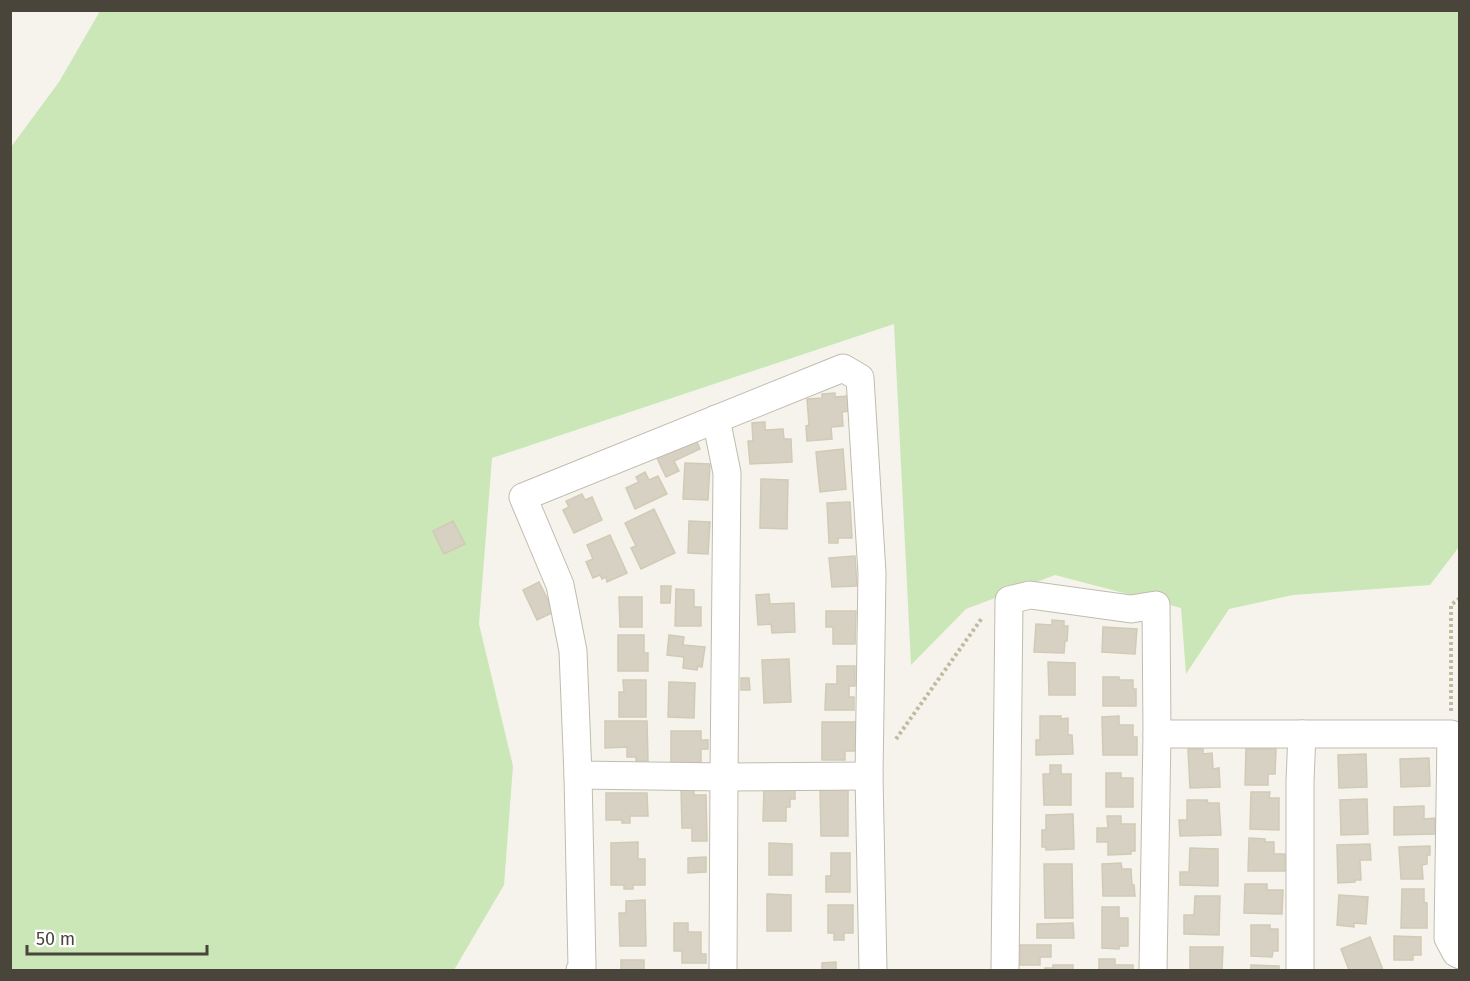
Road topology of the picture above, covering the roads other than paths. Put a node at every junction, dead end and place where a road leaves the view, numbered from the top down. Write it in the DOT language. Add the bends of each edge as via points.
graph roads {
  1 [pos="716,418"];
  2 [pos="1157,734"];
  3 [pos="1302,734"];
  4 [pos="578,775"];
  5 [pos="869,776"];
  6 [pos="724,777"];
  7 [pos="1460,955"];
  8 [pos="580,970"];
  9 [pos="723,970"];
  10 [pos="873,970"];
  11 [pos="1005,970"];
  12 [pos="1154,970"];
  13 [pos="1300,970"];
  1 -- 4 [label="street" via="523,497 560,585 573,651"];
  1 -- 5 [label="street" via="843,368 860,378 872,573"];
  1 -- 6 [label="street" via="727,473"];
  2 -- 3 [label="street"];
  2 -- 11 [label="street" via="1156,605 1131,609 1030,595 1009,600"];
  2 -- 12 [label="street"];
  3 -- 7 [label="street" via="1452,734 1448,938"];
  3 -- 13 [label="street"];
  4 -- 6 [label="street"];
  4 -- 8 [label="street"];
  5 -- 6 [label="street"];
  5 -- 10 [label="street"];
  6 -- 9 [label="street"];
}
